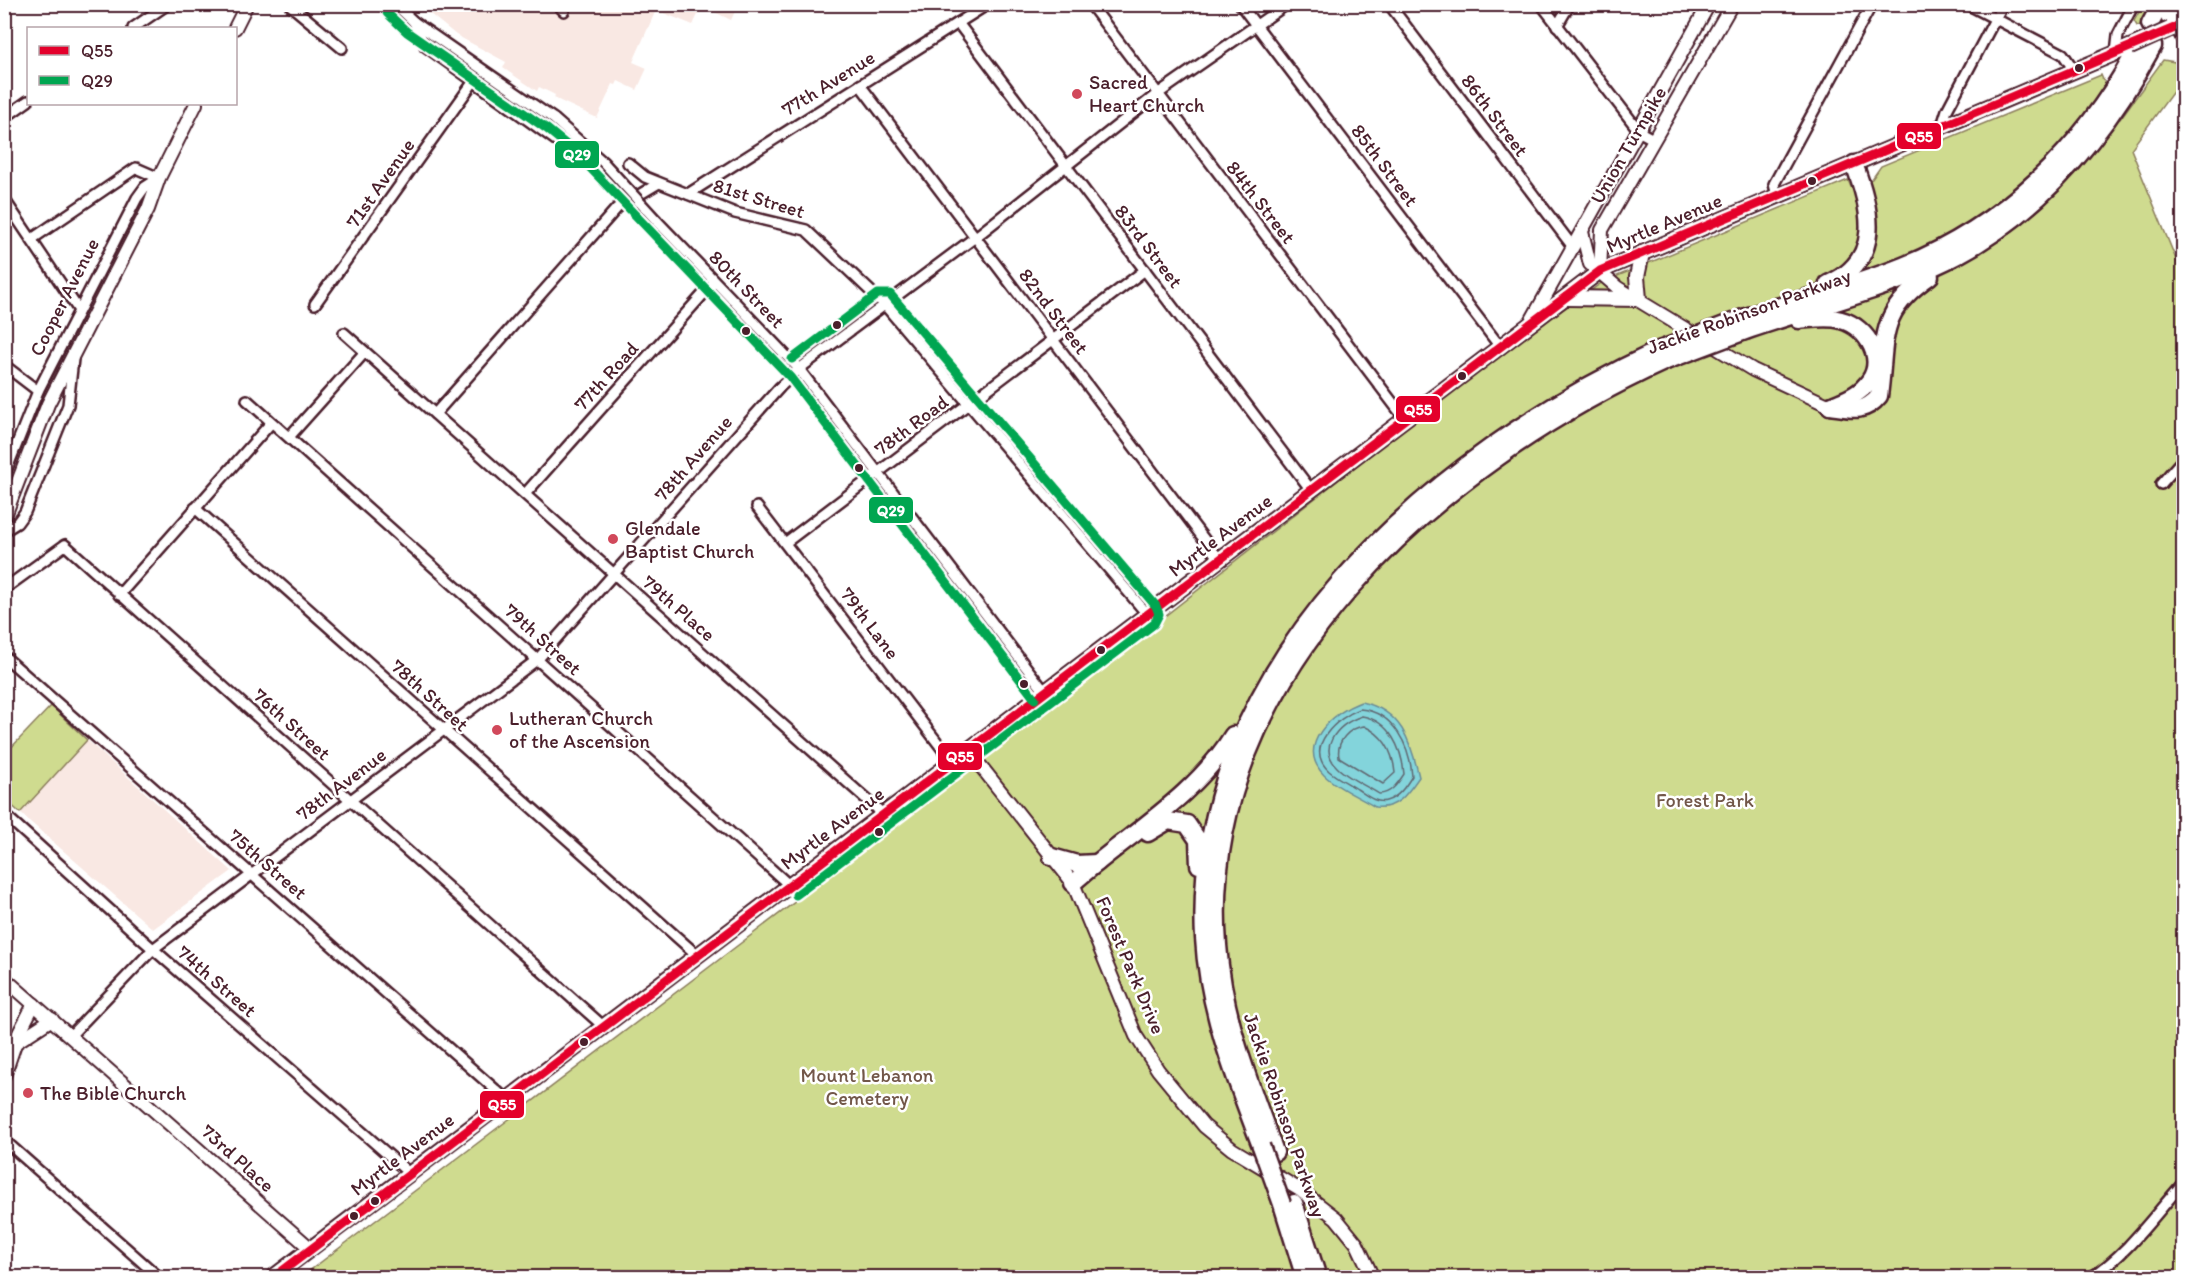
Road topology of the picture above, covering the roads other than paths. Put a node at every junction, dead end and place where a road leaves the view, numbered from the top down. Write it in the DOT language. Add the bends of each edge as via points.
graph roads {
  1 [pos="168,4"];
  2 [pos="247,4"];
  3 [pos="289,4"];
  4 [pos="394,4"];
  5 [pos="988,4"];
  6 [pos="1090,4"];
  7 [pos="1240,4"];
  8 [pos="1287,4"];
  9 [pos="1389,4"];
  10 [pos="1540,4"];
  11 [pos="1570,4"];
  12 [pos="1709,4"];
  13 [pos="1732,4"];
  14 [pos="1872,4"];
  15 [pos="1967,4"];
  16 [pos="2003,4"];
  17 [pos="2134,4"];
  18 [pos="2173,18"];
  19 [pos="1995,19"];
  20 [pos="414,22"];
  21 [pos="958,23"];
  22 [pos="2150,24"];
  23 [pos="1257,26"];
  24 [pos="1557,26"];
  25 [pos="134,27"];
  26 [pos="236,27"];
  27 [pos="2184,44"];
  28 [pos="2153,46"];
  29 [pos="342,48"];
  30 [pos="2132,50"];
  31 [pos="2116,53"];
  32 [pos="2074,70"];
  33 [pos="474,81"];
  34 [pos="860,85"];
  35 [pos="1156,95"];
  36 [pos="27,102"];
  37 [pos="196,105"];
  38 [pos="4,118"];
  39 [pos="1942,126"];
  40 [pos="1640,132"];
  41 [pos="1653,139"];
  42 [pos="564,146"];
  43 [pos="628,163"];
  44 [pos="1854,164"];
  45 [pos="1066,165"];
  46 [pos="159,178"];
  47 [pos="659,183"];
  48 [pos="688,194"];
  49 [pos="1777,196"];
  50 [pos="4,199"];
  51 [pos="1582,232"];
  52 [pos="976,237"];
  53 [pos="32,239"];
  54 [pos="1573,247"];
  55 [pos="1968,248"];
  56 [pos="1642,253"];
  57 [pos="1145,270"];
  58 [pos="1600,271"];
  59 [pos="714,282"];
  60 [pos="1567,298"];
  61 [pos="1639,299"];
  62 [pos="315,304"];
  63 [pos="884,304"];
  64 [pos="1785,304"];
  65 [pos="78,309"];
  66 [pos="1745,324"];
  67 [pos="1766,324"];
  68 [pos="1528,327"];
  69 [pos="344,333"];
  70 [pos="1053,340"];
  71 [pos="1501,348"];
  72 [pos="74,351"];
  73 [pos="365,352"];
  74 [pos="1662,355"];
  75 [pos="4,365"];
  76 [pos="799,369"];
  77 [pos="38,391"];
  78 [pos="247,400"];
  79 [pos="968,404"];
  80 [pos="1830,406"];
  81 [pos="435,414"];
  82 [pos="1405,419"];
  83 [pos="271,423"];
  84 [pos="289,437"];
  85 [pos="2184,458"];
  86 [pos="879,472"];
  87 [pos="4,476"];
  88 [pos="2161,484"];
  89 [pos="1311,490"];
  90 [pos="525,494"];
  91 [pos="757,507"];
  92 [pos="195,508"];
  93 [pos="4,518"];
  94 [pos="4,531"];
  95 [pos="786,543"];
  96 [pos="1220,560"];
  97 [pos="614,575"];
  98 [pos="4,589"];
  99 [pos="119,595"];
  100 [pos="1147,614"];
  101 [pos="4,656"];
  102 [pos="538,659"];
  103 [pos="1045,692"];
  104 [pos="1256,702"];
  105 [pos="442,730"];
  106 [pos="968,750"];
  107 [pos="956,759"];
  108 [pos="349,799"];
  109 [pos="4,814"];
  110 [pos="883,814"];
  111 [pos="1052,857"];
  112 [pos="1097,863"];
  113 [pos="253,874"];
  114 [pos="789,885"];
  115 [pos="1076,887"];
  116 [pos="1204,937"];
  117 [pos="153,949"];
  118 [pos="697,955"];
  119 [pos="4,978"];
  120 [pos="34,1004"];
  121 [pos="52,1019"];
  122 [pos="603,1026"];
  123 [pos="71,1035"];
  124 [pos="15,1043"];
  125 [pos="4,1076"];
  126 [pos="506,1100"];
  127 [pos="4,1140"];
  128 [pos="1268,1149"];
  129 [pos="409,1173"];
  130 [pos="2184,1182"];
  131 [pos="1288,1204"];
  132 [pos="310,1248"];
  133 [pos="160,1278"];
  134 [pos="272,1278"];
  135 [pos="1305,1278"];
  136 [pos="1318,1278"];
  137 [pos="1373,1278"];
  138 [pos="2090,1278"];
  1 -- 25 [label="street"];
  2 -- 26 [label="main road"];
  3 -- 29 [label="street"];
  4 -- 20 [label="street, 80th Street"];
  5 -- 21 [label="street, 77th Avenue"];
  6 -- 35 [label="street, 84th Street"];
  7 -- 23 [label="street, 85th Street"];
  8 -- 23 [label="street, 78th Avenue"];
  9 -- 54 [label="street, 86th Street"];
  10 -- 24 [label="street"];
  11 -- 24 [label="street"];
  12 -- 40 [label="main road, Union Turnpike"];
  13 -- 41 [label="main road, Union Turnpike"];
  14 -- 49 [label="street" via="1774,184"];
  15 -- 19 [label="street"];
  16 -- 19 [label="street"];
  17 -- 31 [label="street" via="2118,34"];
  18 -- 22 [label="highway"];
  18 -- 27 [label="street"];
  18 -- 30 [label="main road, Myrtle Avenue, bridge"];
  19 -- 32 [label="street" via="2063,54"];
  19 -- 39 [label="street"];
  20 -- 33 [label="street, 80th Street" via="425,46"];
  20 -- 59 [label="street, 80th Street, bridge" via="554,119 603,162"];
  21 -- 34 [label="street, 77th Avenue"];
  21 -- 45 [label="street, 83rd Street"];
  23 -- 35 [label="street, 78th Avenue"];
  23 -- 71 [label="street, 85th Street"];
  24 -- 40 [label="street"];
  28 -- 55 [label="highway, Jackie Robinson Parkway" via="2119,105 2076,161 2032,202"];
  30 -- 31 [label="main road, Myrtle Avenue"];
  30 -- 64 [label="highway, Jackie Robinson Parkway" via="2101,108 2072,146 1989,220 1903,266"];
  31 -- 32 [label="main road, Myrtle Avenue"];
  32 -- 39 [label="main road, Myrtle Avenue"];
  33 -- 42 [label="street, 80th Street"];
  33 -- 62 [label="street, 71st Avenue"];
  34 -- 48 [label="street, 77th Avenue"];
  34 -- 52 [label="street, 82nd Street"];
  35 -- 45 [label="street, 78th Avenue"];
  35 -- 82 [label="street, 84th Street"];
  36 -- 38 [label="street"];
  37 -- 46 [label="main road, Cooper Avenue"];
  39 -- 44 [label="main road, Myrtle Avenue"];
  40 -- 41 [label="street"];
  40 -- 51 [label="main road, Union Turnpike"];
  41 -- 58 [label="main road, Union Turnpike" via="1602,230"];
  43 -- 47 [label="street, 81st Street"];
  44 -- 49 [label="main road, Myrtle Avenue"];
  44 -- 64 [label="highway" via="1869,213 1869,237 1862,253 1837,279"];
  45 -- 52 [label="street, 78th Avenue"];
  45 -- 57 [label="street, 83rd Street"];
  46 -- 53 [label="street" via="136,168"];
  46 -- 65 [label="street, Cooper Avenue" via="137,198"];
  46 -- 72 [label="main road, Cooper Avenue" via="148,209"];
  47 -- 48 [label="street, 81st Street"];
  47 -- 81 [label="street" via="617,208"];
  48 -- 63 [label="street, 81st Street" via="735,213 806,230"];
  49 -- 56 [label="main road, Myrtle Avenue"];
  50 -- 53 [label="street"];
  51 -- 54 [label="main road, Union Turnpike"];
  51 -- 58 [label="main road" via="1590,264"];
  52 -- 63 [label="street, 78th Avenue"];
  52 -- 70 [label="street, 82nd Street"];
  53 -- 65 [label="street"];
  54 -- 68 [label="main road, Union Turnpike"];
  55 -- 67 [label="highway, Jackie Robinson Parkway" via="1886,285"];
  55 -- 80 [label="highway" via="1898,302 1887,326 1879,396 1871,406 1860,411"];
  56 -- 58 [label="main road, Myrtle Avenue"];
  56 -- 61 [label="main road" via="1637,277"];
  57 -- 70 [label="street, 78th Road"];
  57 -- 89 [label="street, 83rd Street"];
  58 -- 60 [label="main road, Myrtle Avenue"];
  58 -- 61 [label="main road" via="1618,288"];
  59 -- 76 [label="street, 80th Street"];
  59 -- 90 [label="street, 77th Road"];
  60 -- 61 [label="main road"];
  60 -- 68 [label="main road, Myrtle Avenue"];
  61 -- 80 [label="main road" via="1753,370"];
  63 -- 76 [label="street, 78th Avenue"];
  63 -- 79 [label="street, 81st Street"];
  64 -- 66 [label="highway, Jackie Robinson Parkway"];
  65 -- 77 [label="street, Cooper Avenue"];
  66 -- 67 [label="highway, Jackie Robinson Parkway"];
  66 -- 74 [label="highway, Jackie Robinson Parkway, bridge"];
  67 -- 80 [label="highway" via="1831,318 1848,322 1866,335 1875,358 1872,377 1856,394"];
  68 -- 71 [label="main road, Myrtle Avenue"];
  69 -- 73 [label="street, 79th Place"];
  70 -- 79 [label="street, 78th Road"];
  70 -- 96 [label="street, 82nd Street"];
  71 -- 82 [label="main road, Myrtle Avenue"];
  72 -- 93 [label="main road, Cooper Avenue" via="48,405"];
  72 -- 94 [label="street, Cooper Avenue" via="68,405 25,512"];
  73 -- 81 [label="street, 79th Place"];
  73 -- 84 [label="street"];
  74 -- 104 [label="highway, Jackie Robinson Parkway" via="1590,384 1525,422 1406,514 1322,603"];
  74 -- 128 [label="highway, Jackie Robinson Parkway" via="1494,460 1417,521 1343,598 1300,656 1263,719 1240,771 1226,827 1219,869 1217,925 1220,970 1232,1031"];
  75 -- 77 [label="street"];
  76 -- 86 [label="street, 80th Street"];
  76 -- 97 [label="street, 78th Avenue"];
  77 -- 87 [label="street, Cooper Avenue"];
  78 -- 83 [label="street, 79th Street"];
  79 -- 86 [label="street, 78th Road"];
  79 -- 100 [label="street, 81st Street"];
  81 -- 90 [label="street, 79th Place"];
  82 -- 89 [label="main road, Myrtle Avenue"];
  83 -- 84 [label="street, 79th Street"];
  83 -- 92 [label="street"];
  84 -- 102 [label="street, 79th Street"];
  85 -- 88 [label="street"];
  86 -- 95 [label="street, 78th Road"];
  86 -- 103 [label="street, 80th Street"];
  89 -- 96 [label="main road, Myrtle Avenue"];
  90 -- 97 [label="street, 79th Place"];
  91 -- 95 [label="street, 79th Lane"];
  92 -- 99 [label="street"];
  92 -- 105 [label="street, 78th Street"];
  95 -- 107 [label="street, 79th Lane" via="944,751"];
  96 -- 100 [label="main road, Myrtle Avenue"];
  97 -- 102 [label="street, 78th Avenue"];
  97 -- 110 [label="street, 79th Place"];
  98 -- 99 [label="street, 76th Street" via="65,545"];
  99 -- 108 [label="street, 76th Street"];
  100 -- 103 [label="main road, Myrtle Avenue"];
  101 -- 113 [label="street, 75th Street"];
  102 -- 105 [label="street, 78th Avenue"];
  102 -- 114 [label="street, 79th Street"];
  103 -- 106 [label="main road, Myrtle Avenue"];
  104 -- 112 [label="highway" via="1203,777"];
  104 -- 116 [label="highway, Jackie Robinson Parkway" via="1235,749 1216,812 1206,879"];
  105 -- 108 [label="street, 78th Avenue"];
  105 -- 118 [label="street, 78th Street"];
  106 -- 107 [label="main road, Myrtle Avenue"];
  106 -- 111 [label="main road, Forest Park Drive"];
  107 -- 110 [label="main road, Myrtle Avenue"];
  108 -- 113 [label="street, 78th Avenue"];
  108 -- 122 [label="street, 76th Street"];
  109 -- 117 [label="street, 74th Street"];
  110 -- 114 [label="main road, Myrtle Avenue"];
  111 -- 112 [label="highway" via="1077,864"];
  111 -- 115 [label="main road, Forest Park Drive"];
  112 -- 115 [label="highway"];
  113 -- 117 [label="street, 78th Avenue"];
  113 -- 126 [label="street, 75th Street"];
  114 -- 118 [label="main road, Myrtle Avenue"];
  115 -- 116 [label="highway" via="1158,825 1183,822 1194,831 1199,845 1197,894"];
  115 -- 137 [label="main road, Forest Park Drive" via="1121,1003 1158,1070 1204,1126 1336,1218 1357,1244"];
  116 -- 128 [label="highway, Jackie Robinson Parkway" via="1222,1040"];
  117 -- 123 [label="street, 78th Avenue"];
  117 -- 129 [label="street, 74th Street"];
  118 -- 122 [label="main road, Myrtle Avenue"];
  119 -- 120 [label="main road, 73rd Place"];
  120 -- 121 [label="main road, 73rd Place"];
  120 -- 124 [label="main road"];
  121 -- 123 [label="main road, 73rd Place"];
  121 -- 124 [label="main road"];
  122 -- 126 [label="main road, Myrtle Avenue"];
  123 -- 132 [label="main road, 73rd Place"];
  124 -- 125 [label="main road"];
  126 -- 129 [label="main road, Myrtle Avenue"];
  127 -- 133 [label="street"];
  128 -- 131 [label="highway, Jackie Robinson Parkway, bridge"];
  129 -- 132 [label="main road, Myrtle Avenue"];
  130 -- 138 [label="street" via="2121,1251"];
  131 -- 135 [label="highway, Jackie Robinson Parkway"];
  131 -- 136 [label="highway, Jackie Robinson Parkway"];
  132 -- 134 [label="main road, Myrtle Avenue"];
}
